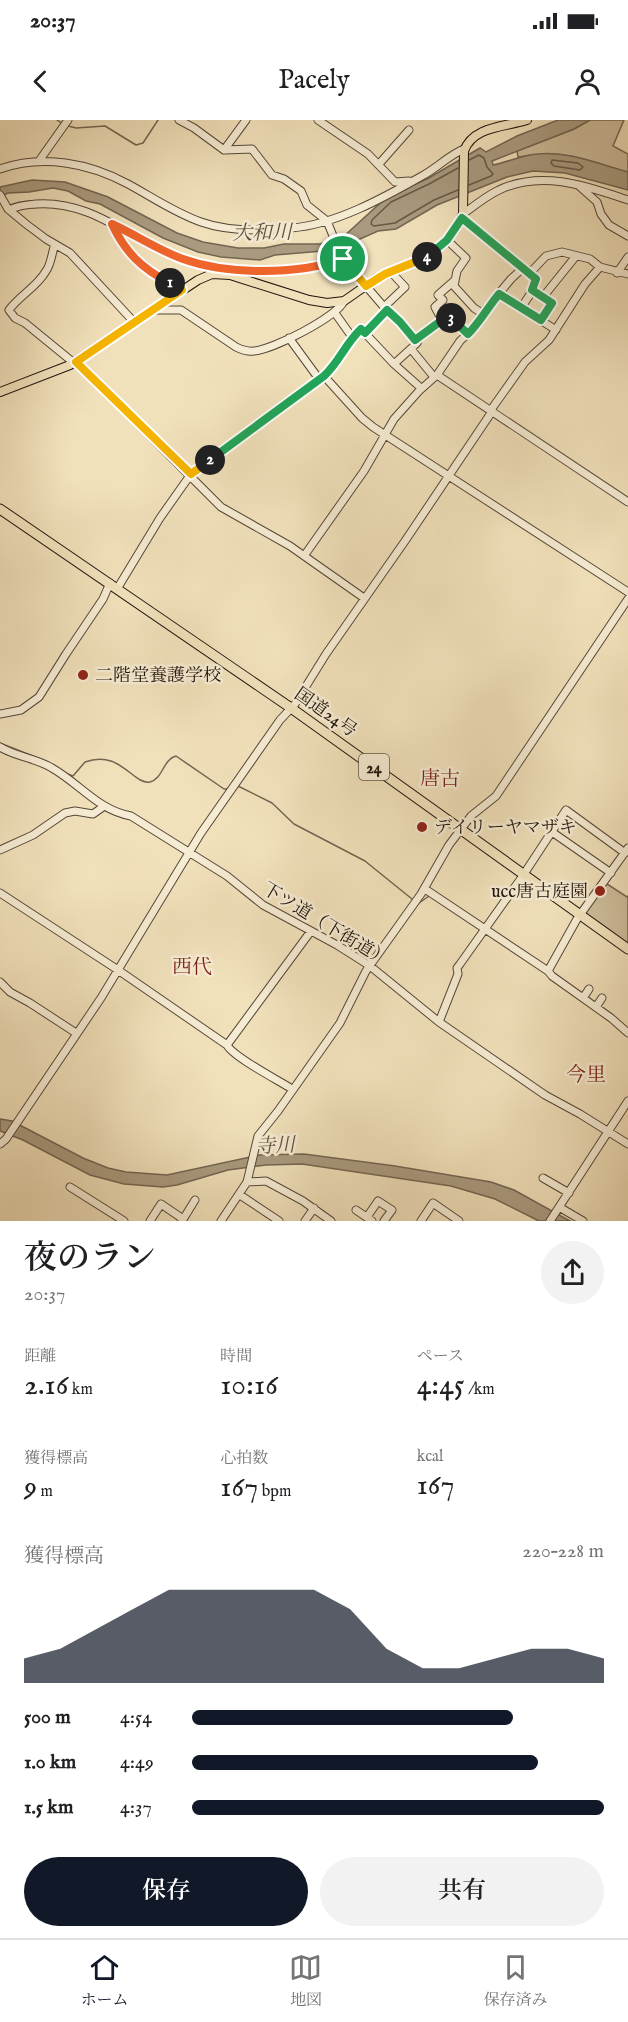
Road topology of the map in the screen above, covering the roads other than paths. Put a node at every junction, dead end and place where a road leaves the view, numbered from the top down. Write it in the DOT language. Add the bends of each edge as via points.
graph roads {
  1 [pos="68,120"];
  2 [pos="179,120"];
  3 [pos="246,120"];
  4 [pos="318,120"];
  5 [pos="527,120"];
  6 [pos="410,130"];
  7 [pos="224,150"];
  8 [pos="464,150"];
  9 [pos="39,161"];
  10 [pos="2,164"];
  11 [pos="379,164"];
  12 [pos="414,180"];
  13 [pos="578,184"];
  14 [pos="0,195"];
  15 [pos="628,200"];
  16 [pos="9,209"];
  17 [pos="462,216"];
  18 [pos="327,221"];
  19 [pos="112,224"];
  20 [pos="628,236"];
  21 [pos="447,240"];
  22 [pos="55,244"];
  23 [pos="576,256"];
  24 [pos="628,257"];
  25 [pos="342,259"];
  26 [pos="600,267"];
  27 [pos="523,268"];
  28 [pos="391,272"];
  29 [pos="617,273"];
  30 [pos="529,274"];
  31 [pos="628,274"];
  32 [pos="454,281"];
  33 [pos="366,286"];
  34 [pos="182,290"];
  35 [pos="532,290"];
  36 [pos="499,294"];
  37 [pos="543,297"];
  38 [pos="344,301"];
  39 [pos="521,308"];
  40 [pos="386,309"];
  41 [pos="152,310"];
  42 [pos="335,312"];
  43 [pos="483,314"];
  44 [pos="442,320"];
  45 [pos="541,320"];
  46 [pos="134,322"];
  47 [pos="556,330"];
  48 [pos="365,333"];
  49 [pos="468,334"];
  50 [pos="352,337"];
  51 [pos="289,338"];
  52 [pos="415,340"];
  53 [pos="411,348"];
  54 [pos="75,362"];
  55 [pos="394,364"];
  56 [pos="436,376"];
  57 [pos="321,378"];
  58 [pos="421,388"];
  59 [pos="0,392"];
  60 [pos="491,412"];
  61 [pos="384,434"];
  62 [pos="191,474"];
  63 [pos="450,475"];
  64 [pos="628,502"];
  65 [pos="0,508"];
  66 [pos="304,556"];
  67 [pos="113,586"];
  68 [pos="628,592"];
  69 [pos="364,598"];
  70 [pos="628,599"];
  71 [pos="291,708"];
  72 [pos="0,714"];
  73 [pos="0,747"];
  74 [pos="103,807"];
  75 [pos="460,829"];
  76 [pos="552,832"];
  77 [pos="0,850"];
  78 [pos="626,850"];
  79 [pos="189,852"];
  80 [pos="611,873"];
  81 [pos="524,874"];
  82 [pos="424,889"];
  83 [pos="0,893"];
  84 [pos="580,915"];
  85 [pos="311,931"];
  86 [pos="483,931"];
  87 [pos="628,949"];
  88 [pos="370,966"];
  89 [pos="118,970"];
  90 [pos="548,971"];
  91 [pos="0,982"];
  92 [pos="589,989"];
  93 [pos="583,998"];
  94 [pos="602,998"];
  95 [pos="596,1007"];
  96 [pos="439,1022"];
  97 [pos="76,1033"];
  98 [pos="628,1033"];
  99 [pos="227,1045"];
  100 [pos="292,1089"];
  101 [pos="628,1101"];
  102 [pos="608,1131"];
  103 [pos="3,1141"];
  104 [pos="628,1144"];
  105 [pos="543,1178"];
  106 [pos="248,1179"];
  107 [pos="70,1187"];
  108 [pos="568,1193"];
  109 [pos="240,1195"];
  110 [pos="195,1200"];
  111 [pos="314,1208"];
  112 [pos="558,1208"];
  113 [pos="356,1210"];
  114 [pos="450,1218"];
  115 [pos="369,1219"];
  116 [pos="183,1220"];
  117 [pos="124,1221"];
  118 [pos="150,1221"];
  119 [pos="221,1221"];
  120 [pos="279,1221"];
  121 [pos="305,1221"];
  122 [pos="332,1221"];
  123 [pos="384,1221"];
  124 [pos="421,1221"];
  125 [pos="459,1221"];
  126 [pos="550,1221"];
  127 [pos="583,1221"];
  1 -- 9 [label="street"];
  2 -- 7 [label="street"];
  3 -- 7 [label="street"];
  4 -- 11 [label="street"];
  5 -- 8 [label="main road" via="476,134"];
  6 -- 11 [label="street"];
  7 -- 18 [label="street" via="252,149 272,175 301,191 307,205"];
  8 -- 12 [label="street"];
  8 -- 17 [label="main road"];
  9 -- 10 [label="street"];
  9 -- 18 [label="street" via="98,170 210,225 275,229"];
  11 -- 12 [label="street" via="395,182"];
  12 -- 18 [label="street"];
  13 -- 15 [label="street"];
  13 -- 17 [label="street" via="543,180 506,187"];
  13 -- 20 [label="street" via="597,202 609,225"];
  14 -- 16 [label="street"];
  16 -- 19 [label="street" via="57,203 91,212"];
  16 -- 22 [label="street"];
  17 -- 21 [label="main road"];
  17 -- 27 [label="street"];
  18 -- 25 [label="street"];
  19 -- 25 [label="street" via="166,252 217,268 303,268"];
  19 -- 34 [label="street" via="131,257"];
  21 -- 28 [label="main road" via="430,255"];
  21 -- 32 [label="street" via="466,258"];
  22 -- 46 [label="street" via="70,253"];
  22 -- 54 [label="street" via="49,268 9,310"];
  23 -- 26 [label="street"];
  23 -- 30 [label="street" via="549,254"];
  23 -- 37 [label="street"];
  24 -- 29 [label="street"];
  25 -- 33 [label="street"];
  26 -- 29 [label="street"];
  26 -- 47 [label="street"];
  27 -- 30 [label="street"];
  27 -- 36 [label="street"];
  28 -- 33 [label="main road"];
  28 -- 40 [label="street" via="405,287"];
  29 -- 31 [label="street"];
  30 -- 35 [label="street" via="536,279"];
  32 -- 43 [label="street" via="454,286"];
  32 -- 44 [label="street" via="438,295 443,300 435,307"];
  33 -- 38 [label="main road"];
  33 -- 40 [label="street"];
  34 -- 38 [label="main road" via="205,276 220,274 309,300"];
  34 -- 41 [label="main road"];
  35 -- 37 [label="street"];
  35 -- 39 [label="street"];
  36 -- 39 [label="street"];
  36 -- 43 [label="street"];
  37 -- 45 [label="street" via="552,303"];
  38 -- 42 [label="street"];
  39 -- 45 [label="street"];
  40 -- 48 [label="street"];
  40 -- 52 [label="street"];
  41 -- 46 [label="main road"];
  41 -- 51 [label="street" via="180,310 248,351"];
  42 -- 50 [label="street"];
  42 -- 51 [label="street"];
  43 -- 49 [label="street"];
  44 -- 49 [label="street" via="449,315"];
  44 -- 52 [label="street"];
  45 -- 47 [label="street"];
  46 -- 54 [label="main road"];
  47 -- 60 [label="street" via="545,346 525,362"];
  48 -- 50 [label="street" via="361,329"];
  48 -- 55 [label="street"];
  49 -- 56 [label="street"];
  50 -- 57 [label="street" via="337,364"];
  51 -- 57 [label="street"];
  52 -- 53 [label="street" via="417,343"];
  53 -- 55 [label="street"];
  53 -- 56 [label="street"];
  54 -- 59 [label="main road"];
  54 -- 62 [label="street"];
  55 -- 58 [label="street"];
  56 -- 58 [label="street"];
  56 -- 60 [label="street"];
  57 -- 61 [label="street"];
  57 -- 62 [label="street"];
  58 -- 61 [label="street"];
  60 -- 63 [label="street"];
  60 -- 64 [label="street"];
  61 -- 63 [label="street"];
  61 -- 66 [label="street" via="364,471"];
  62 -- 66 [label="street" via="225,510"];
  62 -- 67 [label="street"];
  63 -- 68 [label="street"];
  63 -- 69 [label="street"];
  65 -- 67 [label="highway, 国道24号 / 24"];
  66 -- 69 [label="street"];
  67 -- 71 [label="highway, 国道24号 / 24"];
  67 -- 72 [label="street" via="39,697 21,710"];
  69 -- 71 [label="street"];
  70 -- 75 [label="street" via="496,796"];
  71 -- 75 [label="highway, 国道24号 / 24"];
  71 -- 79 [label="street"];
  73 -- 74 [label="street, 下ツ道（下街道）" via="52,768"];
  74 -- 77 [label="street" via="93,814 65,813 33,835"];
  74 -- 79 [label="street, 下ツ道（下街道）" via="131,816"];
  75 -- 81 [label="highway, 国道24号 / 24"];
  75 -- 82 [label="street"];
  76 -- 78 [label="street" via="566,810"];
  76 -- 80 [label="street"];
  76 -- 81 [label="street"];
  78 -- 80 [label="street"];
  79 -- 85 [label="street, 下ツ道（下街道）" via="263,905"];
  79 -- 89 [label="street"];
  80 -- 84 [label="street"];
  81 -- 84 [label="highway, 国道24号 / 24"];
  81 -- 86 [label="street"];
  82 -- 86 [label="street"];
  82 -- 88 [label="street"];
  83 -- 89 [label="street"];
  84 -- 87 [label="highway, 国道24号 / 24"];
  84 -- 90 [label="street"];
  85 -- 88 [label="street, 下ツ道（下街道）"];
  85 -- 99 [label="street"];
  86 -- 90 [label="street"];
  86 -- 96 [label="street" via="458,968"];
  88 -- 96 [label="street, 下ツ道（下街道）"];
  88 -- 100 [label="street" via="340,1023"];
  89 -- 97 [label="street"];
  89 -- 99 [label="street"];
  90 -- 93 [label="street"];
  91 -- 97 [label="street"];
  92 -- 93 [label="street"];
  93 -- 95 [label="street"];
  94 -- 95 [label="street"];
  95 -- 98 [label="street"];
  96 -- 102 [label="street, 下ツ道（下街道）" via="544,1095"];
  97 -- 103 [label="street"];
  99 -- 100 [label="street"];
  100 -- 106 [label="street" via="258,1136"];
  101 -- 102 [label="street"];
  102 -- 104 [label="street, 下ツ道（下街道）"];
  102 -- 108 [label="street"];
  105 -- 108 [label="street"];
  106 -- 109 [label="street"];
  106 -- 111 [label="street" via="266,1181"];
  107 -- 117 [label="street"];
  108 -- 112 [label="street"];
  109 -- 119 [label="street"];
  109 -- 120 [label="street"];
  110 -- 116 [label="street"];
  111 -- 121 [label="street"];
  111 -- 122 [label="street"];
  112 -- 126 [label="street"];
  112 -- 127 [label="street"];
  113 -- 115 [label="street"];
  114 -- 124 [label="street" via="433,1203"];
  114 -- 125 [label="street"];
  115 -- 123 [label="street" via="378,1201 392,1210"];
  116 -- 118 [label="street" via="161,1204"];
}
